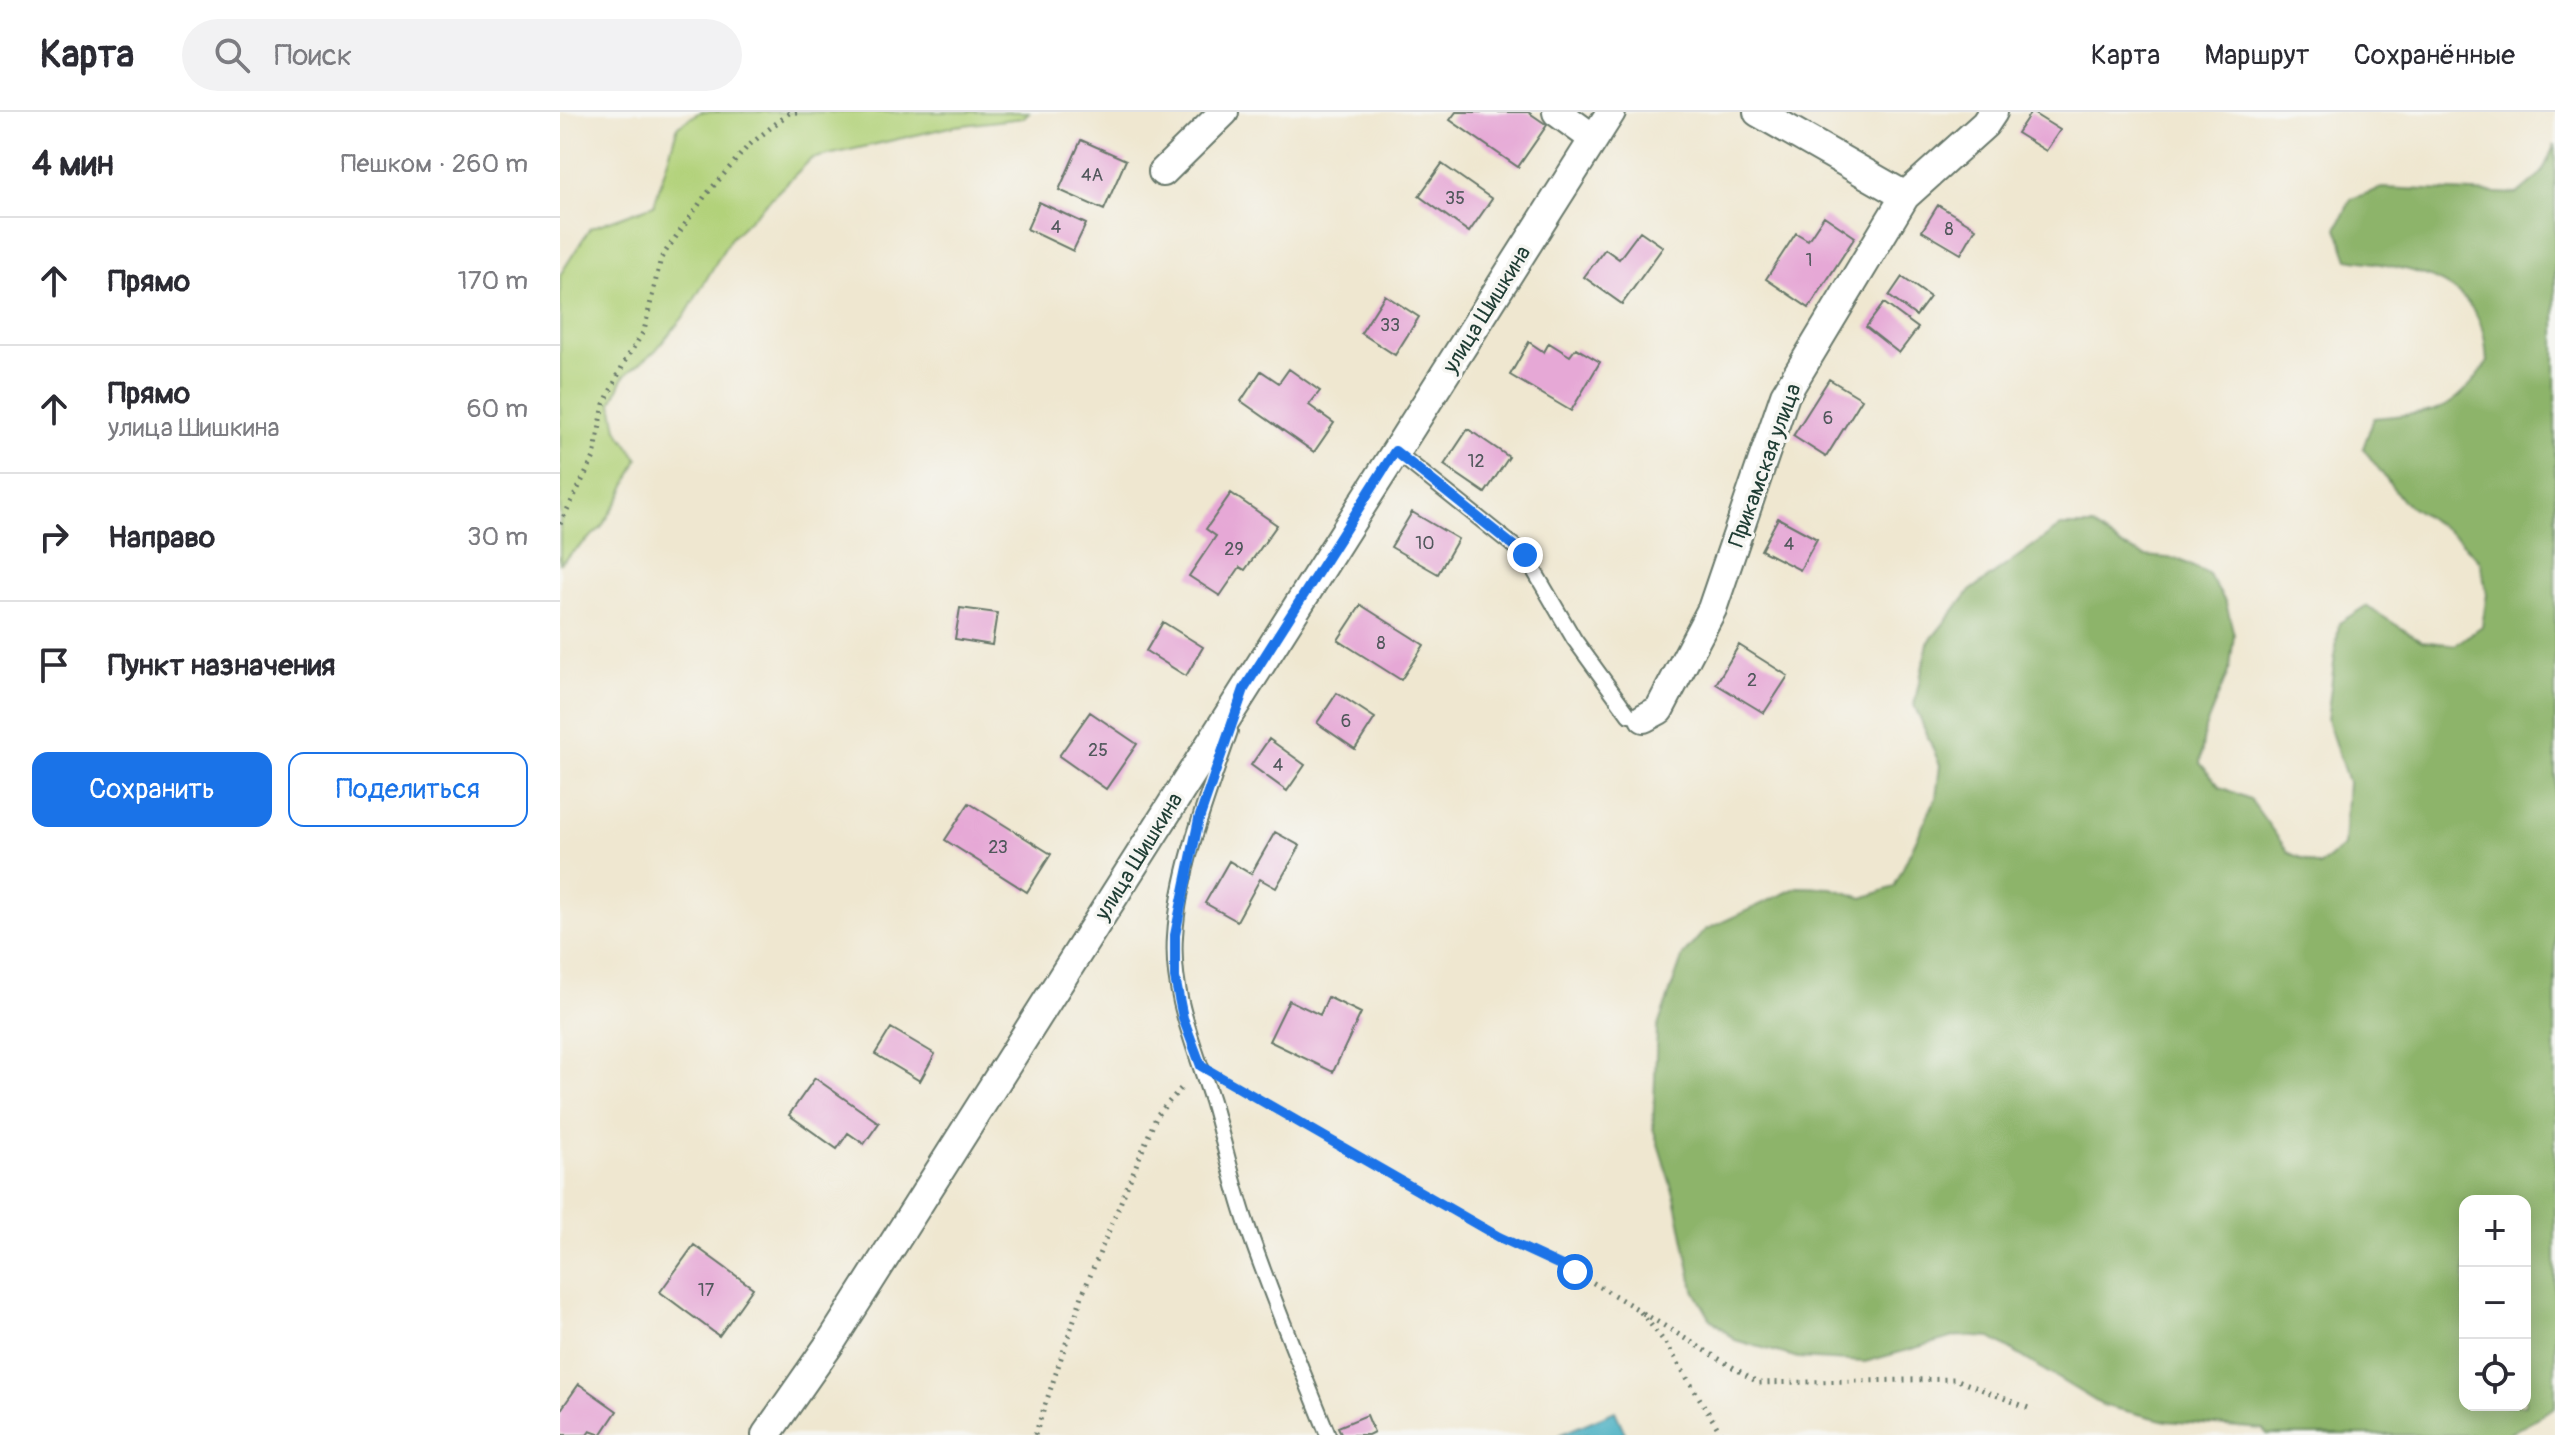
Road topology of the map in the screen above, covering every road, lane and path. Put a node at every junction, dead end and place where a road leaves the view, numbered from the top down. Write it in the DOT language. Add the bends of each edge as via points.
graph roads {
  1 [pos="797,112"];
  2 [pos="1224,112"];
  3 [pos="1557,112"];
  4 [pos="1611,112"];
  5 [pos="1758,112"];
  6 [pos="1993,112"];
  7 [pos="1594,139"];
  8 [pos="1163,172"];
  9 [pos="1905,196"];
  10 [pos="1395,451"];
  11 [pos="560,524"];
  12 [pos="1244,689"];
  13 [pos="1644,718"];
  14 [pos="1201,1066"];
  15 [pos="1639,1310"];
  16 [pos="2031,1409"];
  17 [pos="766,1435"];
  18 [pos="1035,1435"];
  19 [pos="1328,1435"];
  20 [pos="1722,1435"];
  1 -- 11 [label="path" via="748,146 661,258 644,331 604,404 594,457"];
  2 -- 8 [label="street"];
  3 -- 7 [label="street"];
  4 -- 7 [label="street, улица Шишкина"];
  5 -- 9 [label="street"];
  6 -- 9 [label="street, Прикамская улица"];
  7 -- 10 [label="street, улица Шишкина"];
  9 -- 13 [label="street, Прикамская улица" via="1785,395 1712,609 1659,710"];
  10 -- 12 [label="street, улица Шишкина"];
  10 -- 13 [label="lane" via="1525,555 1574,639 1629,715"];
  12 -- 14 [label="lane" via="1199,819 1175,935 1177,991"];
  12 -- 17 [label="street, улица Шишкина" via="831,1342"];
  14 -- 15 [label="path" via="1436,1202"];
  14 -- 18 [label="path" via="1157,1115 1083,1293"];
  14 -- 19 [label="lane" via="1246,1222"];
  15 -- 16 [label="path" via="1759,1383 1955,1379"];
  15 -- 20 [label="path"];
}
